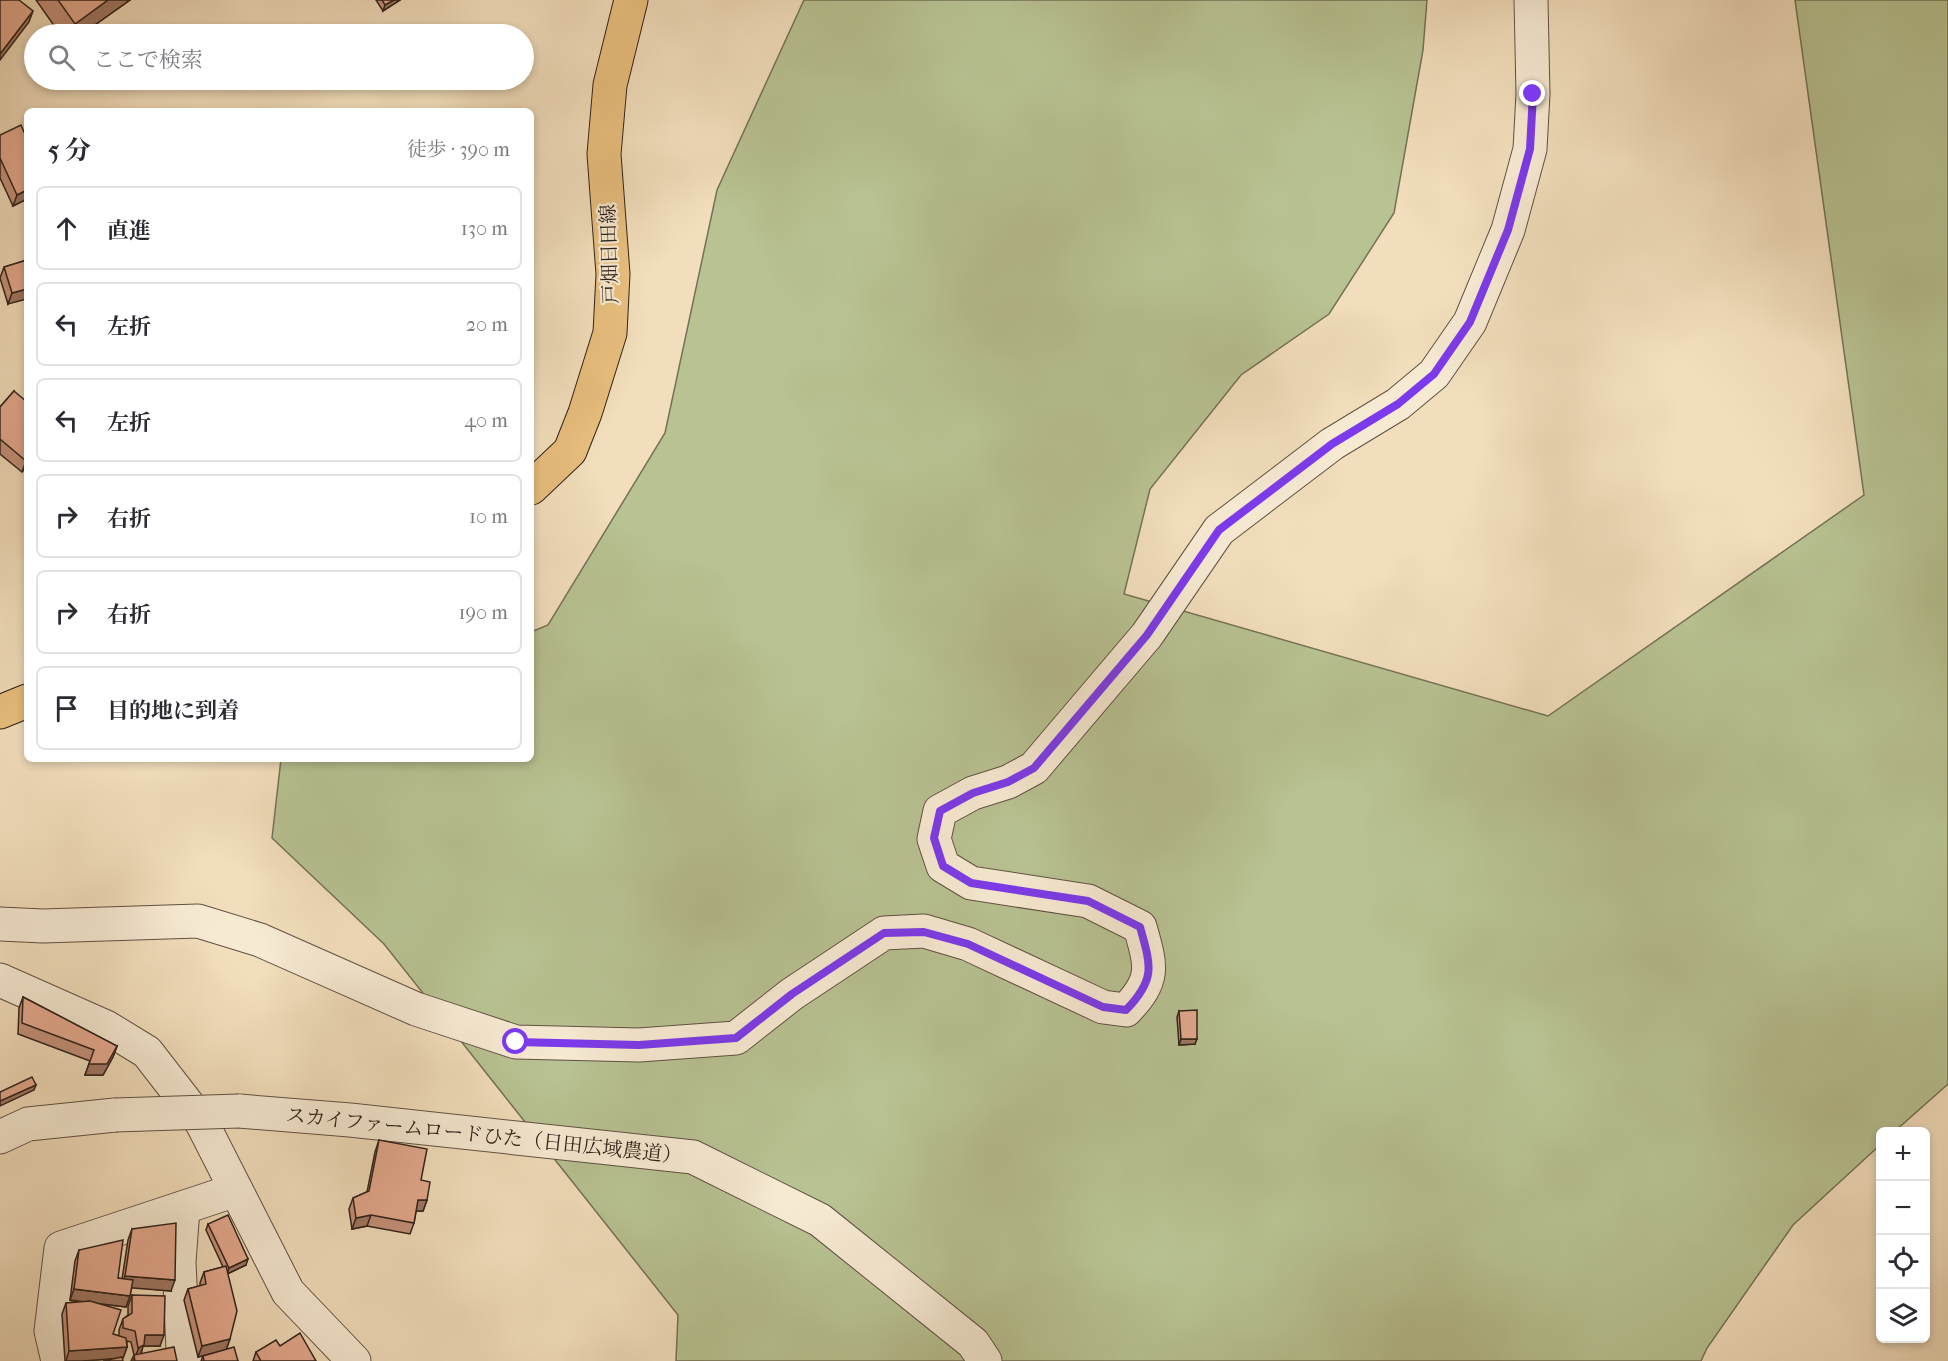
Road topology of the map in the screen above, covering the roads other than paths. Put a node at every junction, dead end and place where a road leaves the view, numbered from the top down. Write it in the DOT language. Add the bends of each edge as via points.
graph roads {
  1 [pos="631,0"];
  2 [pos="1531,0"];
  3 [pos="534,485"];
  4 [pos="24,702"];
  5 [pos="0,712"];
  6 [pos="0,924"];
  7 [pos="0,980"];
  8 [pos="0,1137"];
  9 [pos="236,1190"];
  10 [pos="183,1208"];
  11 [pos="58,1361"];
  12 [pos="186,1361"];
  13 [pos="354,1361"];
  14 [pos="985,1361"];
  1 -- 3 [label="main road, 戸畑日田線" via="610,85 604,154 613,274 610,333 570,451"];
  2 -- 6 [label="street" via="1530,149 1508,230 1474,312 1434,374 1398,404 1332,444 1219,530 1147,635 1034,768 940,811 934,838 943,866 971,883 1088,901 1140,927 1150,963 1143,992 1126,1010 1103,1007 968,944 924,932 884,933 792,994 736,1038 639,1045 516,1042 416,1009 261,940 198,921"];
  4 -- 5 [label="main road"];
  7 -- 9 [label="street" via="106,1028 147,1052 202,1123"];
  8 -- 14 [label="street, スカイファームロードひた（日田広域農道）, bridge" via="28,1124 115,1115 238,1111 693,1157 820,1220 974,1343"];
  9 -- 10 [label="street"];
  9 -- 13 [label="street" via="288,1292"];
  10 -- 11 [label="street" via="61,1248 51,1331"];
  10 -- 12 [label="street" via="179,1262"];
}
